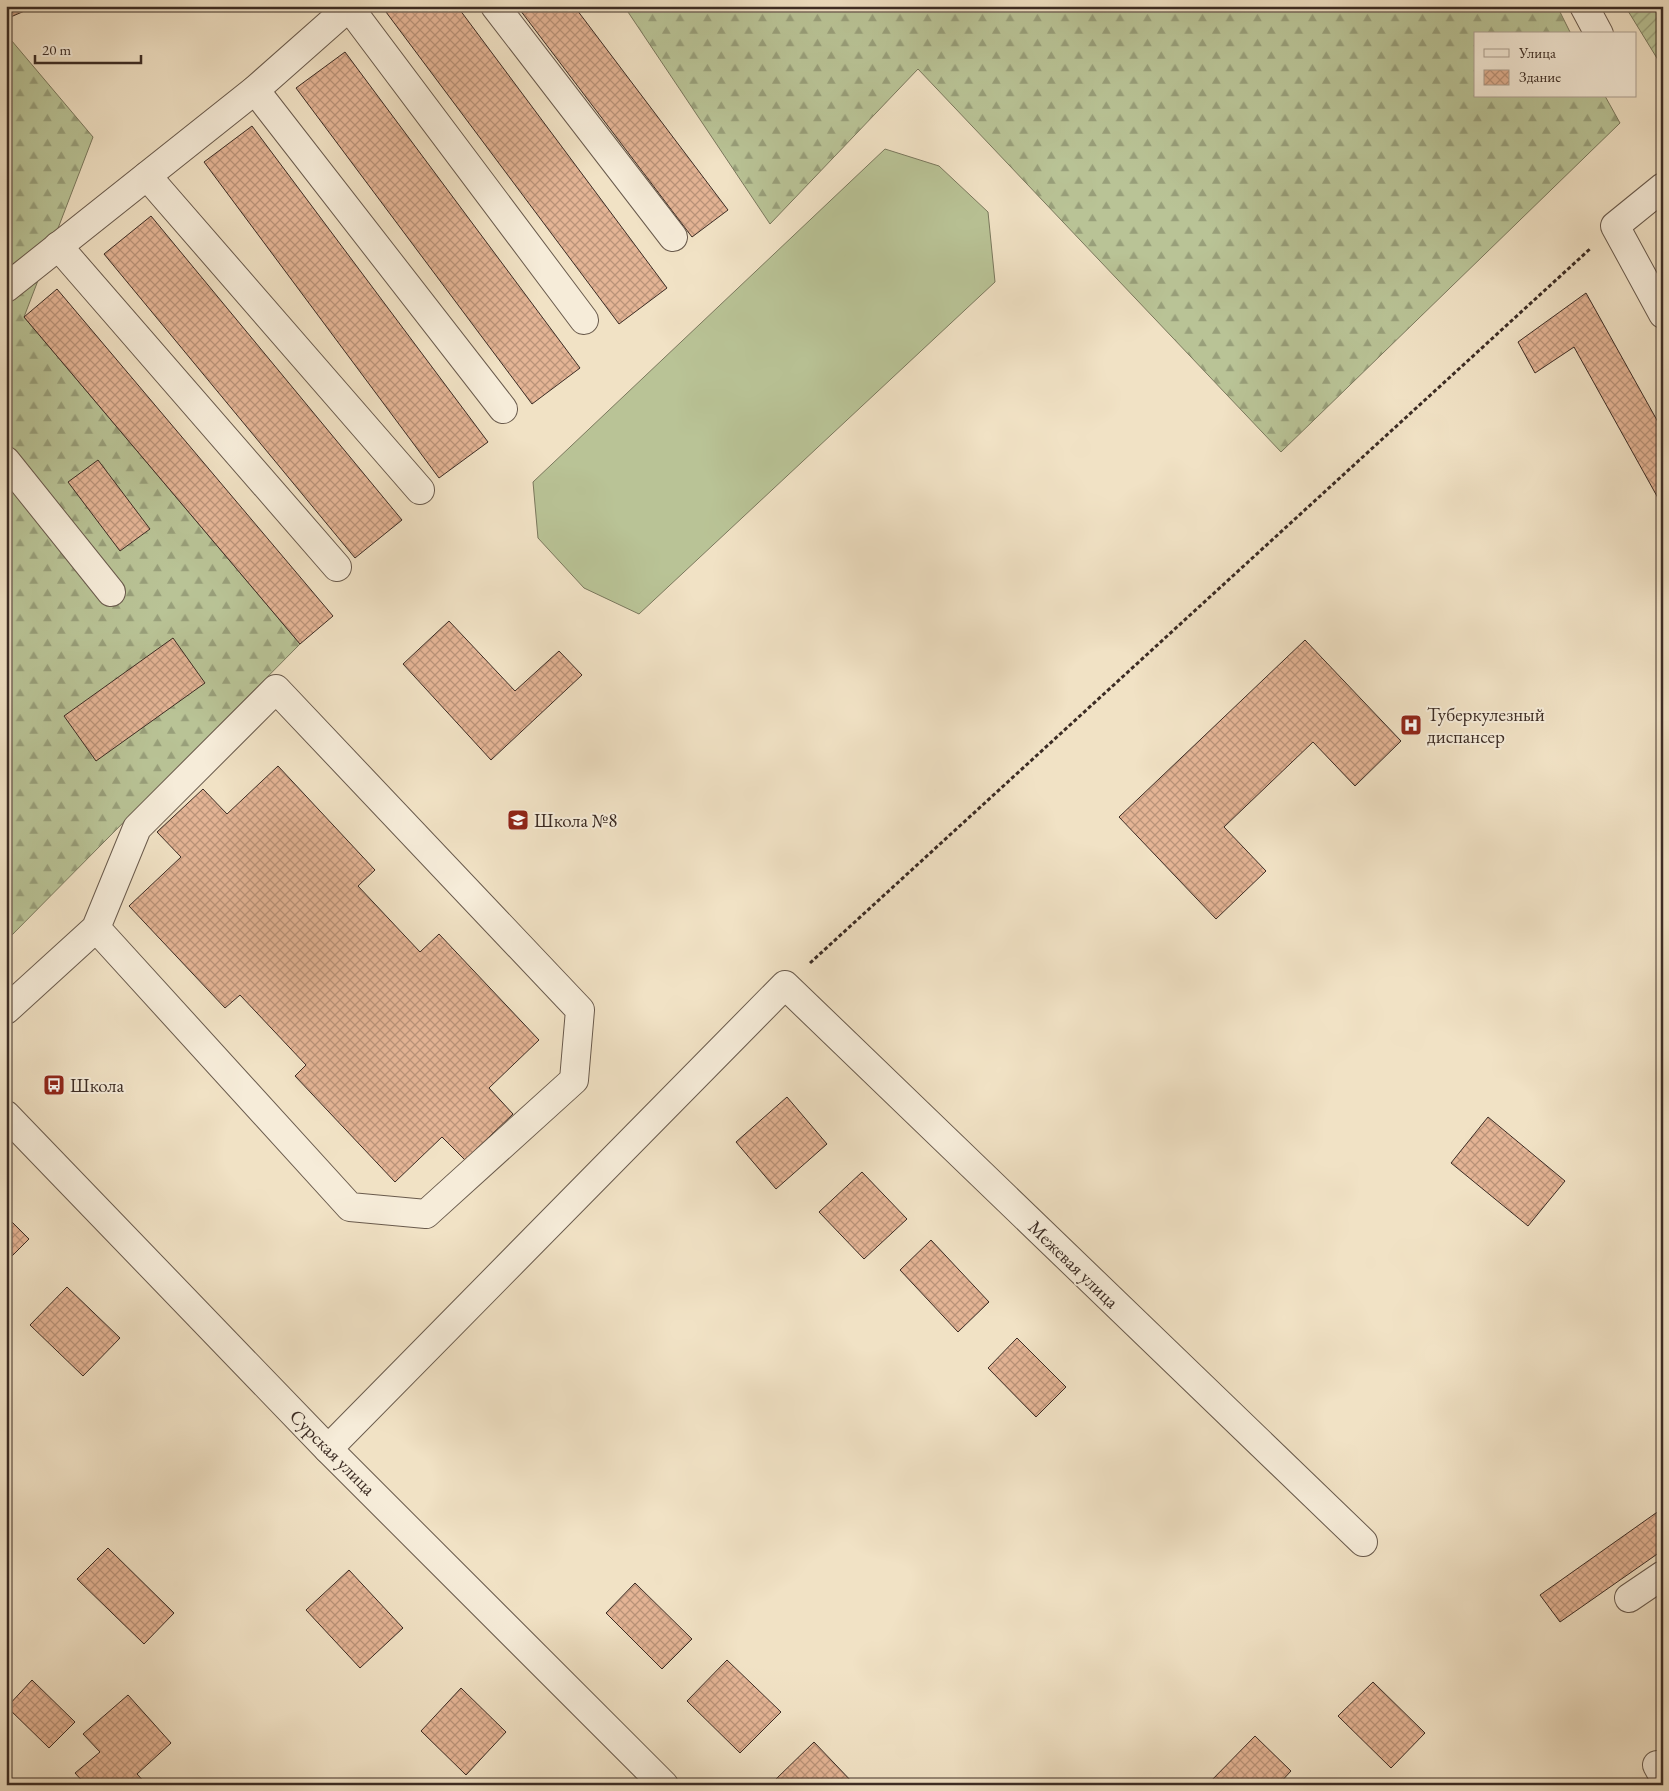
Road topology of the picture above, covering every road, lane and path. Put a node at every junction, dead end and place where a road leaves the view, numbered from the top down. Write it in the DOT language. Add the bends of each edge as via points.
graph roads {
  1 [pos="495,6"];
  2 [pos="1584,6"];
  3 [pos="350,7"];
  4 [pos="1598,32"];
  5 [pos="255,90"];
  6 [pos="147,176"];
  7 [pos="1663,187"];
  8 [pos="1615,226"];
  9 [pos="672,237"];
  10 [pos="58,246"];
  11 [pos="6,288"];
  12 [pos="1663,314"];
  13 [pos="584,320"];
  14 [pos="503,409"];
  15 [pos="6,461"];
  16 [pos="420,490"];
  17 [pos="337,568"];
  18 [pos="110,592"];
  19 [pos="96,928"];
  20 [pos="786,985"];
  21 [pos="6,1010"];
  22 [pos="6,1115"];
  23 [pos="328,1449"];
  24 [pos="1363,1542"];
  25 [pos="1663,1575"];
  26 [pos="1629,1598"];
  27 [pos="664,1785"];
  1 -- 9 [label="street"];
  2 -- 4 [label="street"];
  3 -- 5 [label="street"];
  3 -- 13 [label="street"];
  5 -- 6 [label="street"];
  5 -- 14 [label="street"];
  6 -- 10 [label="street"];
  6 -- 16 [label="street"];
  7 -- 8 [label="street"];
  8 -- 12 [label="street"];
  8 -- 20 [label="path"];
  10 -- 11 [label="street"];
  10 -- 17 [label="street"];
  15 -- 18 [label="street"];
  19 -- 19 [label="street" via="137,828 276,689 580,1010 574,1080 426,1214 350,1207"];
  19 -- 21 [label="street"];
  20 -- 23 [label="street"];
  20 -- 24 [label="street, Межевая улица"];
  22 -- 23 [label="street, Сурская улица"];
  23 -- 27 [label="street, Сурская улица"];
  25 -- 26 [label="street"];
}
